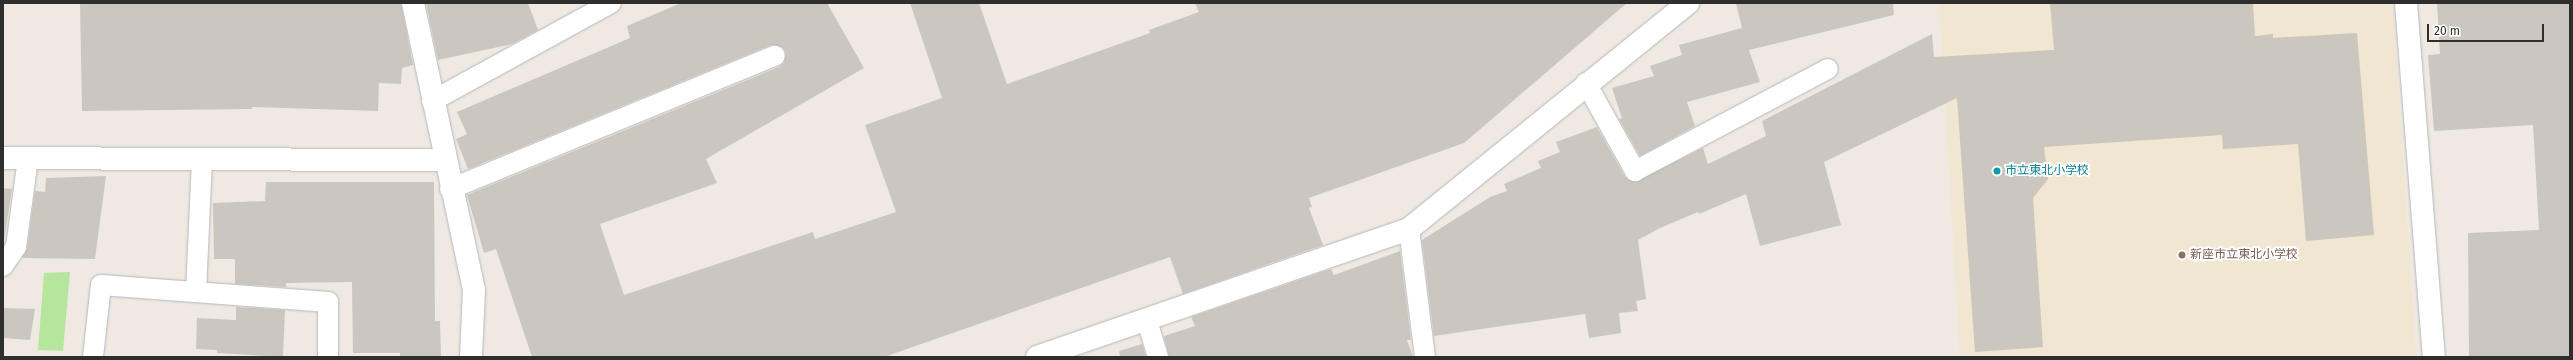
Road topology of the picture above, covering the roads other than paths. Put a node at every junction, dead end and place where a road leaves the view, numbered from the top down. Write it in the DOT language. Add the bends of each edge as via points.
graph roads {
  1 [pos="413,3"];
  2 [pos="611,3"];
  3 [pos="1688,3"];
  4 [pos="2406,3"];
  5 [pos="775,56"];
  6 [pos="1828,69"];
  7 [pos="1586,83"];
  8 [pos="432,101"];
  9 [pos="3,158"];
  10 [pos="28,158"];
  11 [pos="202,160"];
  12 [pos="446,160"];
  13 [pos="450,189"];
  14 [pos="1409,229"];
  15 [pos="3,266"];
  16 [pos="196,292"];
  17 [pos="1147,321"];
  18 [pos="93,357"];
  19 [pos="328,357"];
  20 [pos="471,357"];
  21 [pos="1037,357"];
  22 [pos="1158,357"];
  23 [pos="1426,357"];
  24 [pos="2434,357"];
  1 -- 8 [label="street"];
  2 -- 8 [label="lane"];
  3 -- 7 [label="street"];
  4 -- 24 [label="street"];
  5 -- 13 [label="lane"];
  6 -- 7 [label="lane" via="1635,171"];
  7 -- 14 [label="street"];
  8 -- 12 [label="street"];
  9 -- 10 [label="street"];
  10 -- 11 [label="street"];
  10 -- 15 [label="lane" via="16,248"];
  11 -- 12 [label="street"];
  11 -- 16 [label="lane"];
  12 -- 13 [label="street"];
  13 -- 20 [label="street" via="474,290"];
  14 -- 17 [label="street"];
  14 -- 23 [label="lane"];
  16 -- 18 [label="lane" via="101,286"];
  16 -- 19 [label="lane" via="328,302"];
  17 -- 21 [label="street"];
  17 -- 22 [label="lane"];
}
